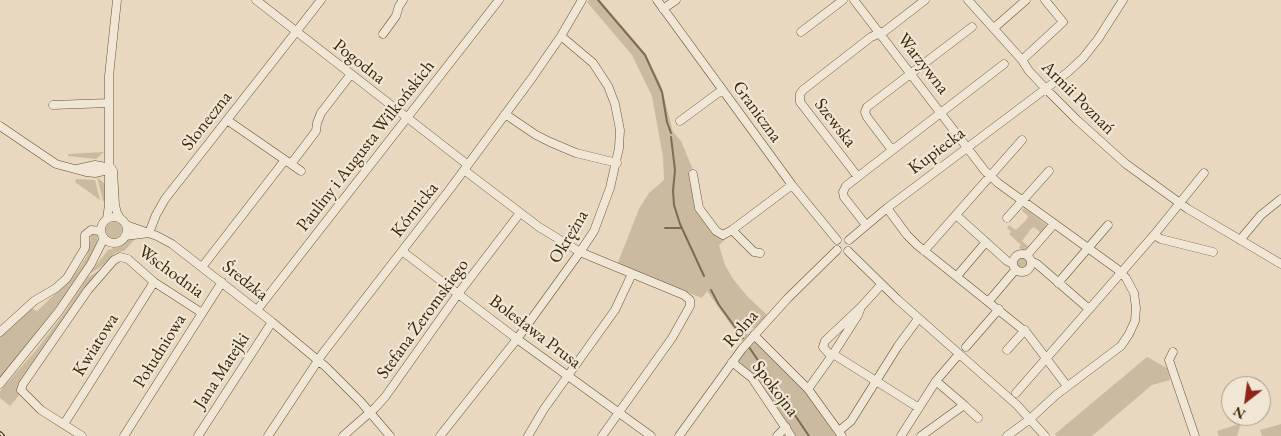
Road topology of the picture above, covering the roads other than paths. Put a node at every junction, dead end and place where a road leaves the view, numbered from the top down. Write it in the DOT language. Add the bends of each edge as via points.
graph roads {
  1 [pos="117,0"];
  2 [pos="256,0"];
  3 [pos="321,0"];
  4 [pos="404,0"];
  5 [pos="499,0"];
  6 [pos="582,0"];
  7 [pos="656,0"];
  8 [pos="676,0"];
  9 [pos="843,0"];
  10 [pos="854,0"];
  11 [pos="926,0"];
  12 [pos="968,0"];
  13 [pos="1026,0"];
  14 [pos="1044,0"];
  15 [pos="1123,0"];
  16 [pos="663,9"];
  17 [pos="972,27"];
  18 [pos="994,28"];
  19 [pos="296,32"];
  20 [pos="801,32"];
  21 [pos="880,33"];
  22 [pos="382,34"];
  23 [pos="561,36"];
  24 [pos="1022,60"];
  25 [pos="1004,64"];
  26 [pos="351,74"];
  27 [pos="911,74"];
  28 [pos="1046,89"];
  29 [pos="722,90"];
  30 [pos="110,103"];
  31 [pos="53,105"];
  32 [pos="941,112"];
  33 [pos="505,114"];
  34 [pos="406,118"];
  35 [pos="227,120"];
  36 [pos="680,121"];
  37 [pos="0,126"];
  38 [pos="1022,140"];
  39 [pos="967,148"];
  40 [pos="892,150"];
  41 [pos="288,162"];
  42 [pos="617,163"];
  43 [pos="110,168"];
  44 [pos="466,168"];
  45 [pos="77,169"];
  46 [pos="301,171"];
  47 [pos="1049,171"];
  48 [pos="95,173"];
  49 [pos="1204,173"];
  50 [pos="693,174"];
  51 [pos="858,176"];
  52 [pos="990,176"];
  53 [pos="108,180"];
  54 [pos="792,185"];
  55 [pos="1281,199"];
  56 [pos="1023,201"];
  57 [pos="1180,203"];
  58 [pos="887,208"];
  59 [pos="520,213"];
  60 [pos="956,215"];
  61 [pos="120,218"];
  62 [pos="1007,218"];
  63 [pos="107,219"];
  64 [pos="1054,224"];
  65 [pos="126,225"];
  66 [pos="866,225"];
  67 [pos="1108,225"];
  68 [pos="732,230"];
  69 [pos="149,233"];
  70 [pos="1154,235"];
  71 [pos="125,236"];
  72 [pos="105,237"];
  73 [pos="837,240"];
  74 [pos="849,240"];
  75 [pos="1240,240"];
  76 [pos="986,242"];
  77 [pos="1088,248"];
  78 [pos="837,250"];
  79 [pos="402,251"];
  80 [pos="848,251"];
  81 [pos="924,251"];
  82 [pos="580,252"];
  83 [pos="1213,252"];
  84 [pos="760,253"];
  85 [pos="1029,258"];
  86 [pos="1281,264"];
  87 [pos="1015,266"];
  88 [pos="202,267"];
  89 [pos="1120,272"];
  90 [pos="632,274"];
  91 [pos="957,276"];
  92 [pos="154,282"];
  93 [pos="222,282"];
  94 [pos="1058,282"];
  95 [pos="881,285"];
  96 [pos="458,294"];
  97 [pos="989,301"];
  98 [pos="861,307"];
  99 [pos="999,309"];
  100 [pos="1089,309"];
  101 [pos="257,310"];
  102 [pos="202,313"];
  103 [pos="918,319"];
  104 [pos="272,322"];
  105 [pos="1025,330"];
  106 [pos="0,332"];
  107 [pos="754,335"];
  108 [pos="517,339"];
  109 [pos="966,347"];
  110 [pos="1007,350"];
  111 [pos="1173,352"];
  112 [pos="959,354"];
  113 [pos="832,355"];
  114 [pos="1046,357"];
  115 [pos="318,360"];
  116 [pos="732,362"];
  117 [pos="568,376"];
  118 [pos="876,381"];
  119 [pos="936,381"];
  120 [pos="0,384"];
  121 [pos="1067,386"];
  122 [pos="808,389"];
  123 [pos="1016,393"];
  124 [pos="964,405"];
  125 [pos="919,408"];
  126 [pos="619,412"];
  127 [pos="370,413"];
  128 [pos="978,418"];
  129 [pos="1030,419"];
  130 [pos="64,424"];
  131 [pos="786,428"];
  132 [pos="841,434"];
  133 [pos="82,436"];
  134 [pos="124,436"];
  135 [pos="198,436"];
  136 [pos="268,436"];
  137 [pos="343,436"];
  138 [pos="390,436"];
  139 [pos="440,436"];
  140 [pos="528,436"];
  141 [pos="602,436"];
  142 [pos="651,436"];
  143 [pos="679,436"];
  144 [pos="777,436"];
  145 [pos="791,436"];
  146 [pos="901,436"];
  147 [pos="921,436"];
  148 [pos="1007,436"];
  149 [pos="1044,436"];
  150 [pos="1195,436"];
  1 -- 30 [label="street" via="109,76"];
  2 -- 19 [label="street, Pogodna"];
  3 -- 19 [label="street, Słoneczna"];
  4 -- 22 [label="street"];
  5 -- 34 [label="street, Pauliny i Augusta Wilkońskich"];
  6 -- 23 [label="street, Kórnicka"];
  7 -- 16 [label="street, Graniczna"];
  8 -- 16 [label="street"];
  9 -- 20 [label="street"];
  10 -- 21 [label="street, Warzywna"];
  11 -- 21 [label="street"];
  12 -- 18 [label="street, Armii Poznań"];
  13 -- 18 [label="street"];
  14 -- 24 [label="street" via="1064,22"];
  15 -- 28 [label="street, Kupiecka" via="1083,58"];
  16 -- 29 [label="street, Graniczna"];
  17 -- 27 [label="street"];
  18 -- 24 [label="street, Armii Poznań"];
  19 -- 26 [label="street, Pogodna"];
  19 -- 35 [label="street, Słoneczna"];
  21 -- 27 [label="street, Warzywna"];
  21 -- 51 [label="street, Szewska" via="803,90 799,97"];
  23 -- 33 [label="street, Kórnicka"];
  23 -- 42 [label="street, Okrężna" via="593,63 612,96 620,130"];
  24 -- 28 [label="street, Armii Poznań"];
  25 -- 32 [label="street"];
  26 -- 34 [label="street, Pogodna"];
  26 -- 41 [label="street" via="321,113 316,131"];
  27 -- 32 [label="street, Warzywna"];
  27 -- 40 [label="street" via="865,112"];
  28 -- 39 [label="street, Kupiecka"];
  28 -- 57 [label="street, Armii Poznań" via="1118,157"];
  29 -- 36 [label="street"];
  29 -- 54 [label="street, Graniczna"];
  30 -- 31 [label="street"];
  30 -- 43 [label="street" via="113,137"];
  32 -- 39 [label="street, Warzywna"];
  32 -- 40 [label="street"];
  33 -- 42 [label="street" via="550,142 585,156"];
  33 -- 44 [label="street, Kórnicka"];
  34 -- 44 [label="street, Pogodna"];
  34 -- 101 [label="street, Pauliny i Augusta Wilkońskich"];
  35 -- 41 [label="street"];
  35 -- 69 [label="street, Słoneczna" via="164,199"];
  37 -- 45 [label="street" via="48,160"];
  38 -- 52 [label="street"];
  39 -- 52 [label="street, Warzywna"];
  39 -- 58 [label="street, Kupiecka"];
  40 -- 51 [label="street"];
  41 -- 46 [label="street"];
  41 -- 88 [label="street"];
  42 -- 82 [label="street, Okrężna" via="594,231"];
  43 -- 45 [label="street"];
  43 -- 48 [label="street"];
  43 -- 53 [label="street"];
  43 -- 61 [label="street"];
  44 -- 59 [label="street, Pogodna"];
  44 -- 79 [label="street, Kórnicka"];
  45 -- 48 [label="street"];
  47 -- 56 [label="street"];
  48 -- 53 [label="street"];
  49 -- 57 [label="street"];
  50 -- 68 [label="street" via="699,208 718,234"];
  51 -- 66 [label="street" via="846,186 843,194"];
  52 -- 56 [label="street, Warzywna"];
  52 -- 60 [label="street"];
  53 -- 63 [label="street"];
  54 -- 68 [label="street"];
  54 -- 73 [label="street, Graniczna"];
  55 -- 75 [label="street" via="1261,215"];
  56 -- 62 [label="street"];
  56 -- 64 [label="street, Warzywna"];
  57 -- 70 [label="street"];
  57 -- 75 [label="street, Armii Poznań"];
  58 -- 66 [label="street, Kupiecka"];
  58 -- 81 [label="street" via="906,235"];
  59 -- 82 [label="street, Pogodna"];
  59 -- 96 [label="street, Stefana Żeromskiego"];
  60 -- 76 [label="street"];
  60 -- 81 [label="street"];
  61 -- 63 [label="street"];
  61 -- 65 [label="street"];
  63 -- 72 [label="street" via="102,225"];
  64 -- 77 [label="street, Warzywna"];
  64 -- 85 [label="street"];
  65 -- 69 [label="street, Średzka"];
  65 -- 71 [label="street"];
  66 -- 74 [label="street, Kupiecka"];
  67 -- 77 [label="street"];
  68 -- 84 [label="street" via="754,252"];
  69 -- 71 [label="street"];
  69 -- 88 [label="street, Średzka" via="172,244"];
  70 -- 83 [label="street" via="1162,240"];
  70 -- 89 [label="street"];
  71 -- 72 [label="street" via="117,243"];
  72 -- 106 [label="street" via="91,230 85,235 85,248 67,278 34,301"];
  72 -- 120 [label="street" via="91,264 52,321"];
  73 -- 74 [label="street" via="844,237"];
  73 -- 78 [label="street"];
  74 -- 80 [label="street"];
  75 -- 86 [label="street, Armii Poznań"];
  76 -- 87 [label="street"];
  76 -- 91 [label="street"];
  77 -- 89 [label="street, Warzywna"];
  77 -- 94 [label="street"];
  78 -- 80 [label="street"];
  78 -- 107 [label="street, Rolna"];
  79 -- 96 [label="street, Bolesława Prusa"];
  79 -- 115 [label="street, Kórnicka"];
  80 -- 95 [label="street"];
  81 -- 91 [label="street"];
  82 -- 90 [label="street, Pogodna"];
  82 -- 108 [label="street, Okrężna"];
  85 -- 87 [label="street" via="1018,254 1014,258"];
  85 -- 87 [label="street" via="1030,267 1026,271 1021,272"];
  85 -- 94 [label="street"];
  87 -- 97 [label="street"];
  88 -- 93 [label="street, Średzka"];
  89 -- 100 [label="street"];
  89 -- 121 [label="street" via="1135,299 1131,331 1116,351"];
  90 -- 117 [label="street" via="615,310"];
  90 -- 126 [label="street, Pogodna" via="684,295 690,300 690,306 672,338"];
  91 -- 97 [label="street"];
  92 -- 102 [label="street, Wschodnia"];
  92 -- 130 [label="street, Kwiatowa"];
  92 -- 130 [label="street, Wschodnia" via="128,259 114,260 88,290 24,384 21,390 41,410"];
  93 -- 101 [label="street, Średzka"];
  93 -- 102 [label="street, Południowa"];
  94 -- 100 [label="street"];
  95 -- 98 [label="street"];
  95 -- 103 [label="street"];
  96 -- 108 [label="street, Bolesława Prusa"];
  96 -- 127 [label="street, Stefana Żeromskiego" via="396,383"];
  97 -- 99 [label="street"];
  98 -- 113 [label="street"];
  98 -- 113 [label="street" via="824,343 824,349"];
  99 -- 105 [label="street"];
  99 -- 109 [label="street"];
  100 -- 114 [label="street"];
  101 -- 104 [label="street, Średzka"];
  102 -- 134 [label="street, Południowa"];
  103 -- 112 [label="street"];
  103 -- 118 [label="street"];
  104 -- 115 [label="street, Średzka"];
  104 -- 135 [label="street, Jana Matejki"];
  105 -- 110 [label="street"];
  105 -- 114 [label="street"];
  107 -- 116 [label="street, Rolna"];
  107 -- 122 [label="street"];
  108 -- 117 [label="street, Bolesława Prusa"];
  108 -- 139 [label="street, Okrężna"];
  111 -- 150 [label="street" via="1169,360"];
  112 -- 119 [label="street"];
  112 -- 129 [label="street"];
  113 -- 118 [label="street"];
  113 -- 122 [label="street"];
  114 -- 121 [label="street"];
  114 -- 123 [label="street"];
  115 -- 127 [label="street, Średzka"];
  115 -- 136 [label="street, Kórnicka"];
  116 -- 131 [label="street, Spokojna" via="752,378"];
  116 -- 143 [label="street, Rolna"];
  117 -- 126 [label="street, Bolesława Prusa"];
  117 -- 140 [label="street"];
  118 -- 125 [label="street"];
  118 -- 132 [label="street"];
  119 -- 124 [label="street"];
  119 -- 125 [label="street"];
  121 -- 129 [label="street"];
  122 -- 132 [label="street"];
  124 -- 128 [label="street"];
  124 -- 147 [label="street"];
  125 -- 146 [label="street"];
  126 -- 141 [label="street"];
  126 -- 142 [label="street, Bolesława Prusa"];
  127 -- 137 [label="street, Stefana Żeromskiego"];
  127 -- 138 [label="street, Średzka"];
  129 -- 148 [label="street"];
  129 -- 149 [label="street"];
  130 -- 133 [label="street"];
  131 -- 144 [label="street"];
  131 -- 145 [label="street, Spokojna"];
}
